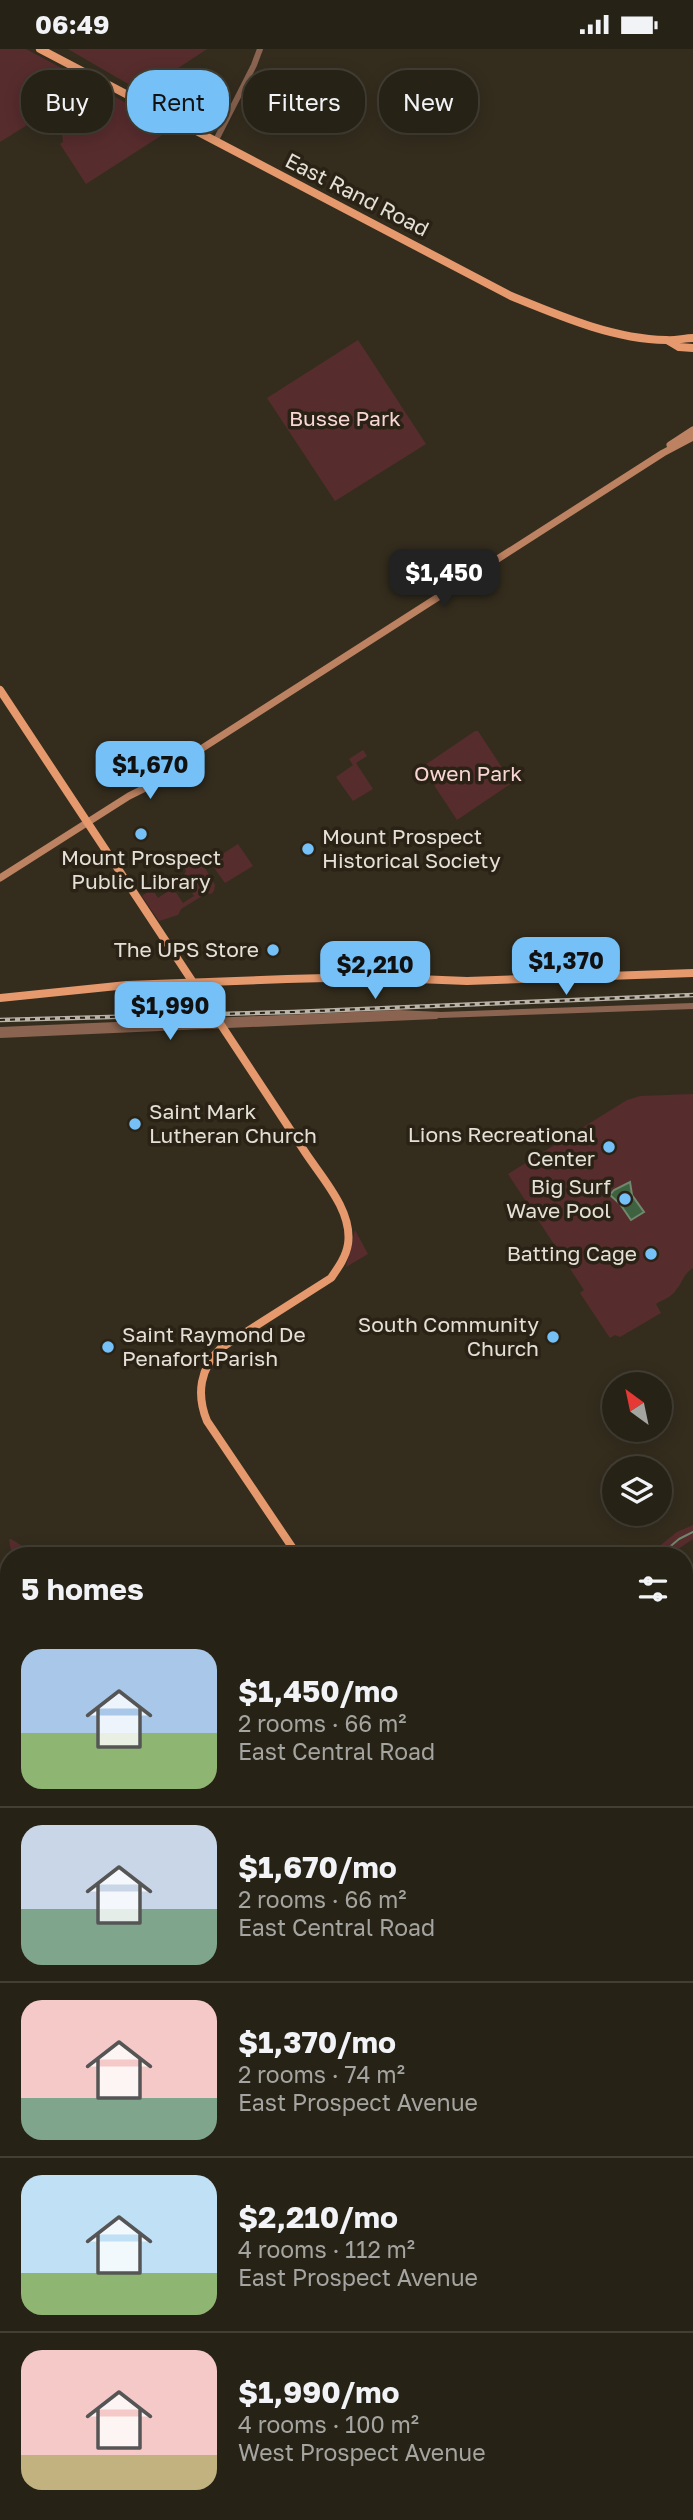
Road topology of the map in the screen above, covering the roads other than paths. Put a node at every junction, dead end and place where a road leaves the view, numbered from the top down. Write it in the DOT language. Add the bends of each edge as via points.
graph roads {
  1 [pos="40,49"];
  2 [pos="260,49"];
  3 [pos="216,140"];
  4 [pos="693,338"];
  5 [pos="669,341"];
  6 [pos="693,348"];
  7 [pos="693,430"];
  8 [pos="693,437"];
  9 [pos="663,453"];
  10 [pos="0,690"];
  11 [pos="88,822"];
  12 [pos="0,878"];
  13 [pos="693,973"];
  14 [pos="194,983"];
  15 [pos="0,998"];
  16 [pos="693,1006"];
  17 [pos="220,1024"];
  18 [pos="0,1030"];
  19 [pos="0,1035"];
  20 [pos="292,1547"];
  1 -- 3 [label="main road, East Rand Road"];
  2 -- 3 [label="street"];
  3 -- 5 [label="main road, East Rand Road" via="511,296 582,324"];
  4 -- 5 [label="main road, East Rand Road"];
  5 -- 6 [label="main road, East Rand Road"];
  7 -- 9 [label="main road"];
  8 -- 9 [label="main road"];
  9 -- 11 [label="main road"];
  10 -- 11 [label="main road"];
  11 -- 12 [label="main road"];
  11 -- 14 [label="main road"];
  13 -- 14 [label="main road" via="481,981 360,977"];
  14 -- 15 [label="main road"];
  14 -- 17 [label="main road"];
  16 -- 17 [label="street"];
  17 -- 18 [label="street"];
  17 -- 19 [label="street"];
  17 -- 20 [label="main road" via="346,1222 348,1245 331,1278 221,1347 201,1380 201,1407 208,1420"];
}
